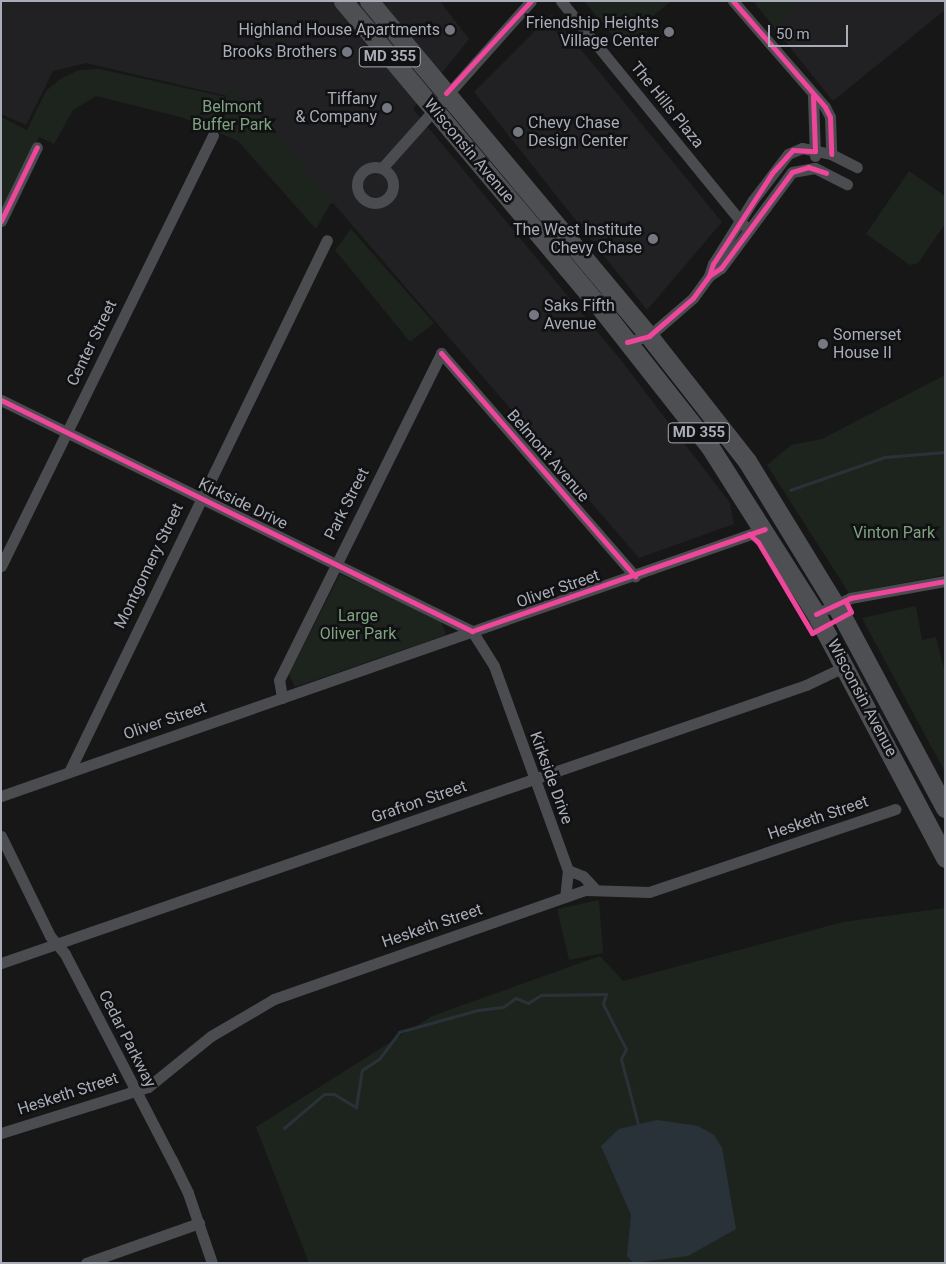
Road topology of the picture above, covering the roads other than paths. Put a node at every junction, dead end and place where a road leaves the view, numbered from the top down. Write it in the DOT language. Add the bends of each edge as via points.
graph roads {
  1 [pos="343,1"];
  2 [pos="369,1"];
  3 [pos="532,1"];
  4 [pos="562,1"];
  5 [pos="733,1"];
  6 [pos="446,93"];
  7 [pos="813,96"];
  8 [pos="433,108"];
  9 [pos="213,135"];
  10 [pos="37,146"];
  11 [pos="815,151"];
  12 [pos="831,154"];
  13 [pos="383,167"];
  14 [pos="857,167"];
  15 [pos="815,168"];
  16 [pos="847,184"];
  17 [pos="1,221"];
  18 [pos="744,226"];
  19 [pos="327,240"];
  20 [pos="650,336"];
  21 [pos="627,342"];
  22 [pos="441,354"];
  23 [pos="1,400"];
  24 [pos="67,432"];
  25 [pos="200,497"];
  26 [pos="765,528"];
  27 [pos="336,563"];
  28 [pos="1,566"];
  29 [pos="635,576"];
  30 [pos="945,581"];
  31 [pos="835,604"];
  32 [pos="816,614"];
  33 [pos="472,631"];
  34 [pos="846,666"];
  35 [pos="282,698"];
  36 [pos="68,772"];
  37 [pos="533,780"];
  38 [pos="1,796"];
  39 [pos="895,809"];
  40 [pos="945,809"];
  41 [pos="925,819"];
  42 [pos="1,836"];
  43 [pos="945,858"];
  44 [pos="568,870"];
  45 [pos="594,888"];
  46 [pos="565,897"];
  47 [pos="57,944"];
  48 [pos="1,964"];
  49 [pos="135,1090"];
  50 [pos="1,1133"];
  51 [pos="200,1223"];
  52 [pos="86,1263"];
  53 [pos="212,1263"];
  1 -- 8 [label="main road, Wisconsin Avenue / MD 355"];
  2 -- 6 [label="main road, Wisconsin Avenue / MD 355"];
  3 -- 6 [label="street"];
  4 -- 18 [label="street, The Hills Plaza"];
  5 -- 7 [label="street"];
  6 -- 8 [label="street"];
  6 -- 20 [label="main road, Wisconsin Avenue / MD 355"];
  7 -- 11 [label="street"];
  7 -- 12 [label="street" via="830,117"];
  8 -- 13 [label="street"];
  8 -- 21 [label="main road, Wisconsin Avenue / MD 355"];
  9 -- 24 [label="street, Center Street"];
  10 -- 17 [label="street"];
  11 -- 12 [label="street"];
  11 -- 15 [label="street"];
  11 -- 18 [label="street" via="798,149 788,154"];
  12 -- 14 [label="street"];
  15 -- 16 [label="street"];
  15 -- 18 [label="street" via="792,172"];
  18 -- 20 [label="street" via="722,268 709,276 693,298"];
  19 -- 25 [label="street, Montgomery Street"];
  20 -- 21 [label="street"];
  20 -- 31 [label="main road, Wisconsin Avenue / MD 355" via="754,471"];
  21 -- 26 [label="main road, Wisconsin Avenue / MD 355" via="710,447"];
  22 -- 27 [label="street, Park Street"];
  22 -- 29 [label="street, Belmont Avenue"];
  23 -- 24 [label="street, Kirkside Drive"];
  24 -- 25 [label="street, Kirkside Drive"];
  24 -- 28 [label="street, Center Street"];
  25 -- 27 [label="street, Kirkside Drive"];
  25 -- 36 [label="street, Montgomery Street"];
  26 -- 29 [label="street, Oliver Street"];
  26 -- 32 [label="main road, Wisconsin Avenue / MD 355"];
  27 -- 33 [label="street, Kirkside Drive"];
  27 -- 35 [label="street, Park Street" via="279,680"];
  29 -- 33 [label="street, Oliver Street"];
  30 -- 31 [label="street"];
  31 -- 32 [label="street"];
  31 -- 40 [label="main road, Wisconsin Avenue / MD 355"];
  32 -- 34 [label="main road, Wisconsin Avenue / MD 355"];
  33 -- 35 [label="street, Oliver Street"];
  33 -- 37 [label="street, Kirkside Drive" via="494,666"];
  34 -- 37 [label="street, Grafton Street" via="806,685"];
  34 -- 41 [label="main road, Wisconsin Avenue / MD 355"];
  35 -- 36 [label="street, Oliver Street"];
  36 -- 38 [label="street, Oliver Street"];
  37 -- 44 [label="street, Kirkside Drive"];
  37 -- 47 [label="street, Grafton Street"];
  39 -- 45 [label="street, Hesketh Street" via="650,892"];
  40 -- 41 [label="street"];
  41 -- 43 [label="main road, Wisconsin Avenue / MD 355"];
  42 -- 47 [label="street, Cedar Parkway"];
  44 -- 45 [label="street" via="583,876"];
  44 -- 46 [label="street, Kirkside Drive"];
  45 -- 46 [label="street, Hesketh Street"];
  46 -- 49 [label="street, Hesketh Street" via="274,999 211,1036 148,1087"];
  47 -- 48 [label="street, Grafton Street"];
  47 -- 49 [label="street, Cedar Parkway"];
  49 -- 50 [label="street, Hesketh Street"];
  49 -- 51 [label="street, Cedar Parkway"];
  51 -- 52 [label="street"];
  51 -- 53 [label="street, Cedar Parkway"];
}
